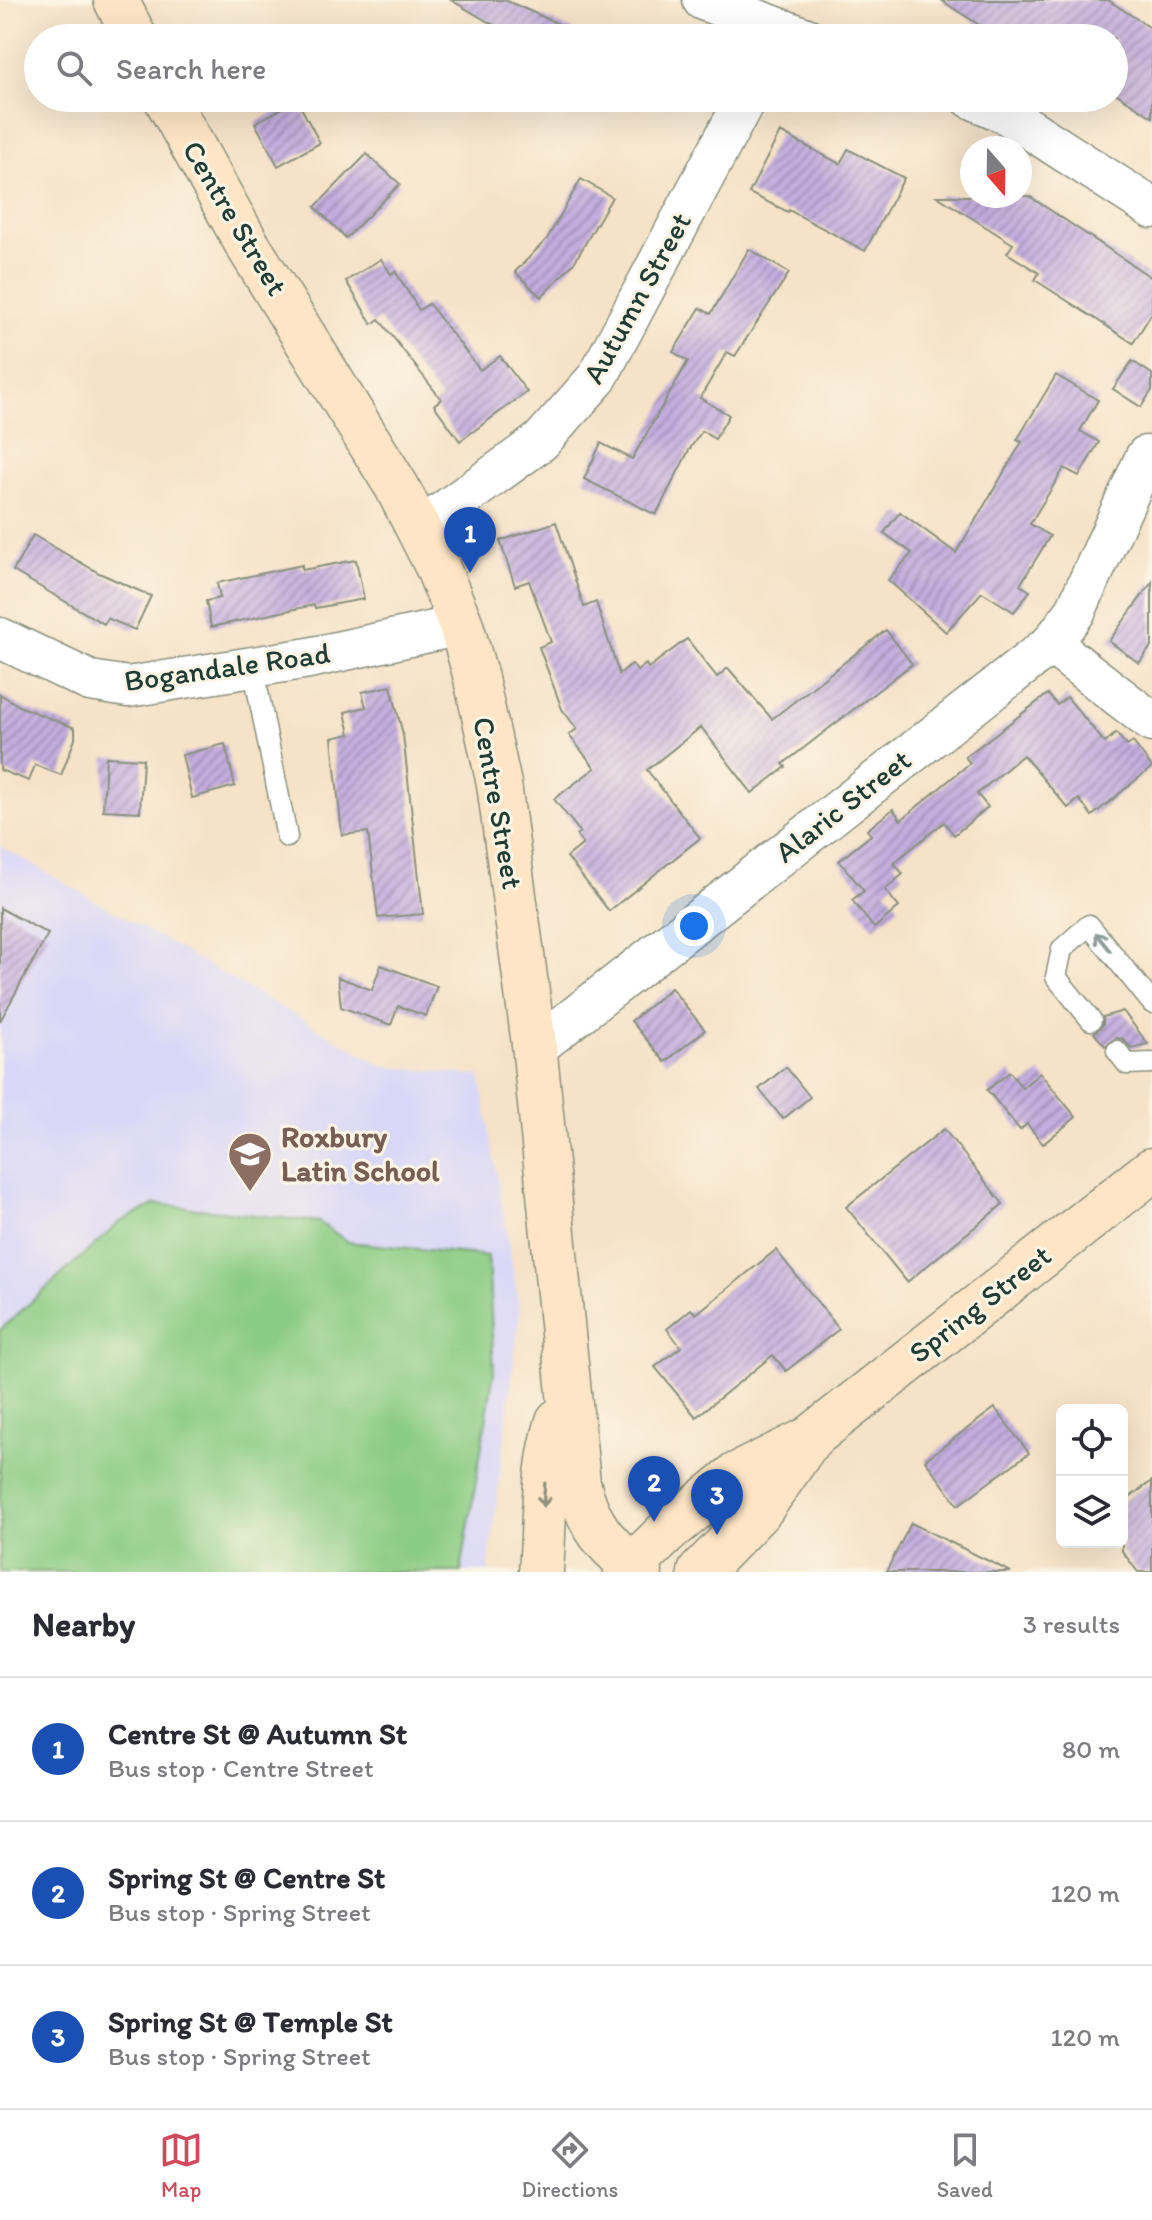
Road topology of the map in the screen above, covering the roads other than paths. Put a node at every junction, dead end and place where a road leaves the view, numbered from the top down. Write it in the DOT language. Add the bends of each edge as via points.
graph roads {
  1 [pos="116,0"];
  2 [pos="703,0"];
  3 [pos="128,24"];
  4 [pos="762,24"];
  5 [pos="174,112"];
  6 [pos="739,112"];
  7 [pos="1003,112"];
  8 [pos="1152,208"];
  9 [pos="1146,456"];
  10 [pos="420,529"];
  11 [pos="461,625"];
  12 [pos="0,638"];
  13 [pos="1051,644"];
  14 [pos="253,667"];
  15 [pos="1152,722"];
  16 [pos="287,837"];
  17 [pos="1152,1003"];
  18 [pos="1091,1020"];
  19 [pos="535,1048"];
  20 [pos="1117,1051"];
  21 [pos="1152,1063"];
  22 [pos="1152,1170"];
  23 [pos="568,1392"];
  24 [pos="809,1439"];
  25 [pos="633,1570"];
  26 [pos="541,1572"];
  27 [pos="700,1572"];
  1 -- 3 [label="main road"];
  2 -- 4 [label="street"];
  5 -- 10 [label="main road, Centre Street" via="247,244"];
  6 -- 10 [label="street, Autumn Street" via="597,378 541,441"];
  7 -- 8 [label="street"];
  9 -- 13 [label="street, Alaric Street" via="1075,612"];
  10 -- 11 [label="main road, Centre Street"];
  11 -- 14 [label="street, Bogandale Road"];
  11 -- 19 [label="main road, Centre Street" via="499,784"];
  12 -- 14 [label="street, Bogandale Road" via="90,681 128,687"];
  13 -- 15 [label="street"];
  13 -- 19 [label="street, Alaric Street"];
  14 -- 16 [label="lane"];
  17 -- 18 [label="lane, one-way" via="1089,925 1062,949 1056,977"];
  19 -- 23 [label="main road, Centre Street"];
  20 -- 21 [label="lane" via="1127,1064"];
  22 -- 24 [label="main road, Spring Street"];
  23 -- 25 [label="main road, Centre Street" via="583,1504 590,1523"];
  23 -- 26 [label="main road, one-way" via="548,1453"];
  24 -- 25 [label="main road, Spring Street" via="736,1475 669,1530"];
  24 -- 27 [label="main road, Spring Street" via="761,1509"];
}
